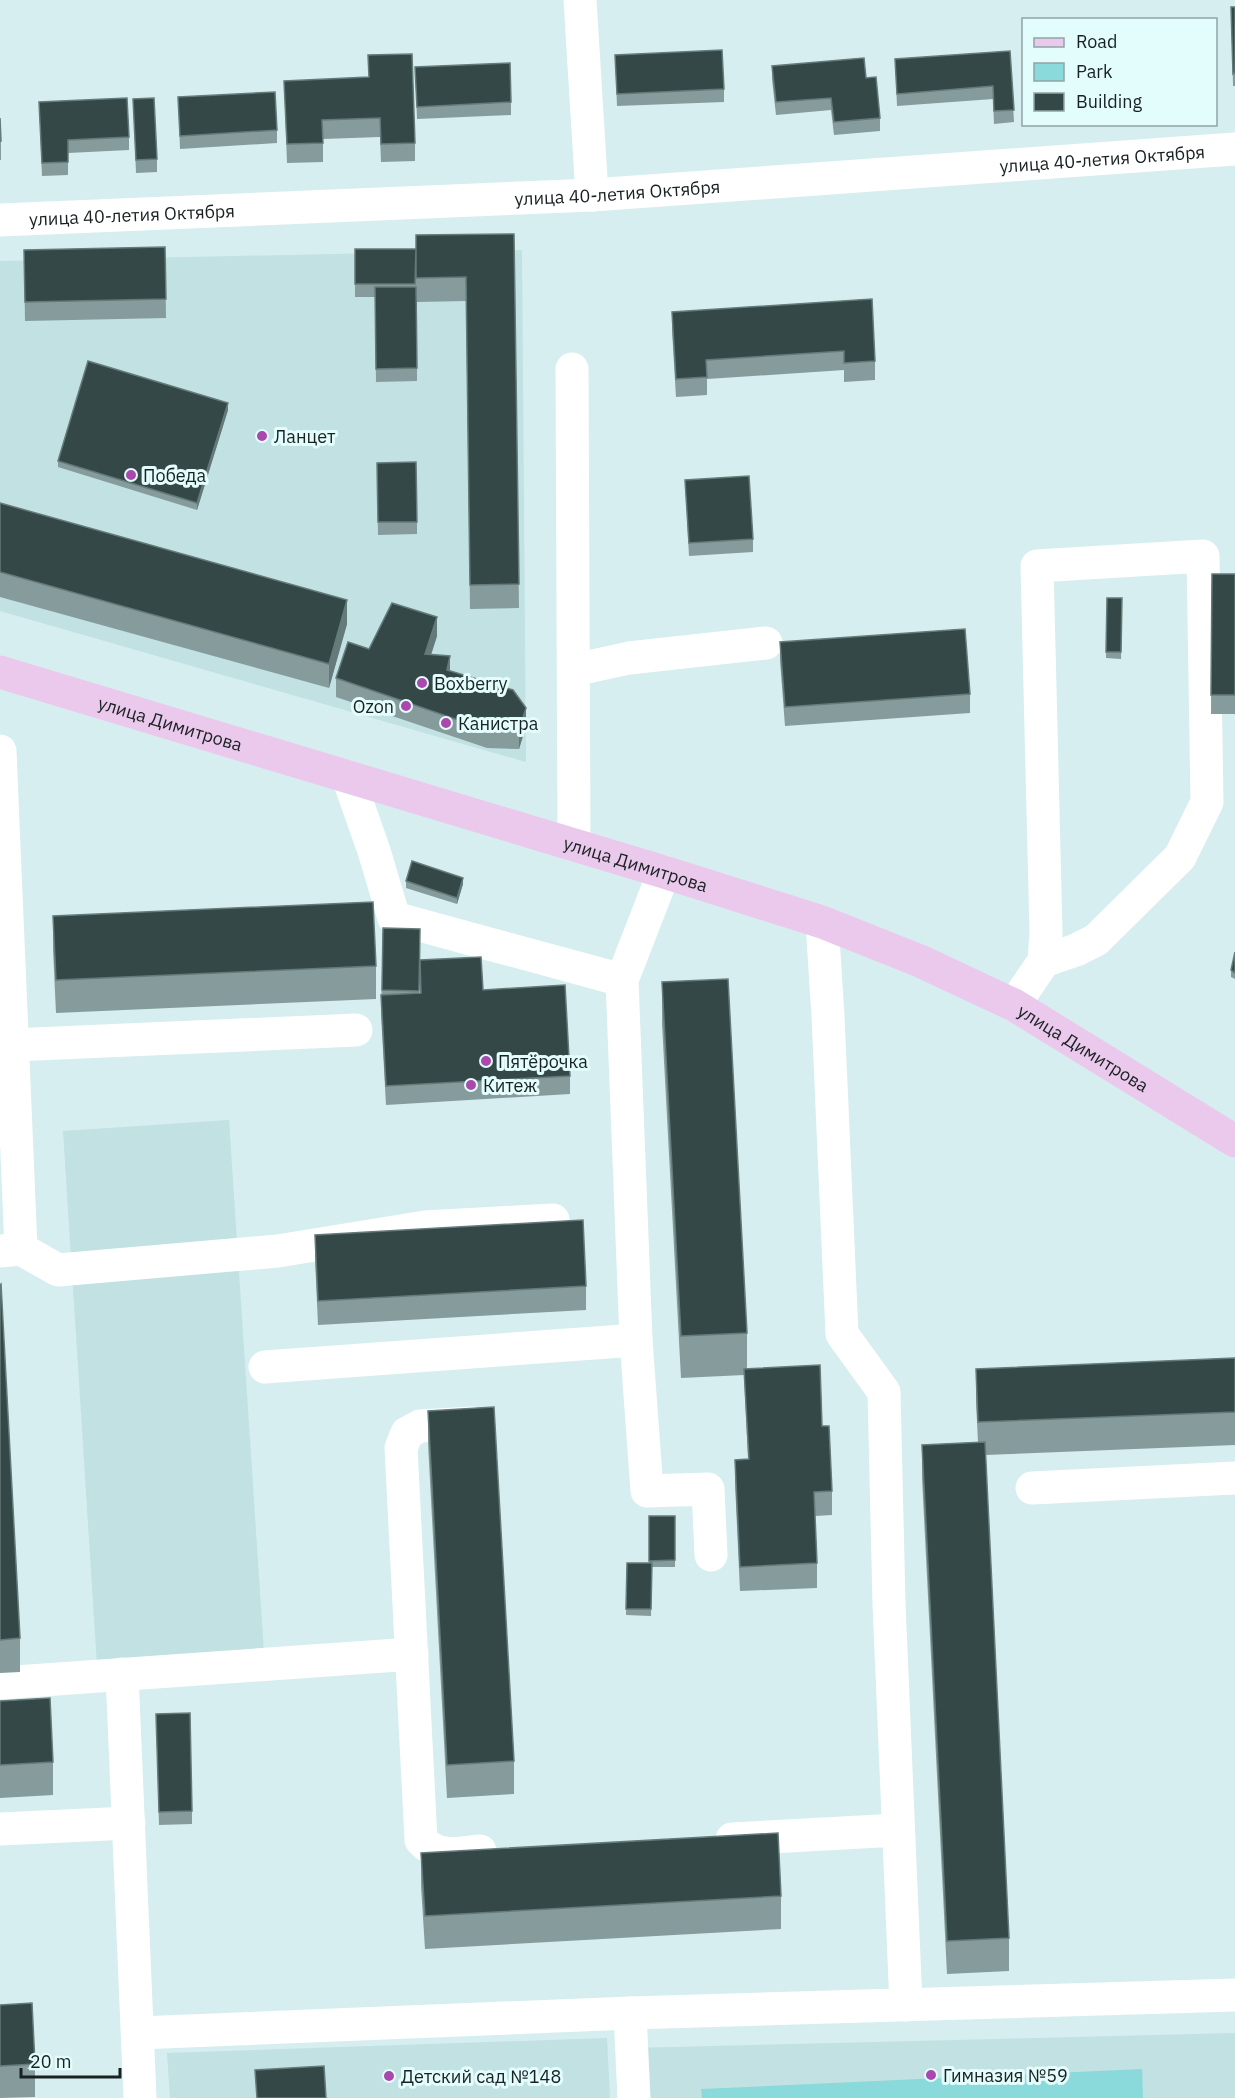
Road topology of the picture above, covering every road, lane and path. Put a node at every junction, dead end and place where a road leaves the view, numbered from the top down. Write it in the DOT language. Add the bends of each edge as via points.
graph roads {
  1 [pos="580,0"];
  2 [pos="1235,149"];
  3 [pos="592,195"];
  4 [pos="0,220"];
  5 [pos="572,369"];
  6 [pos="766,643"];
  7 [pos="574,670"];
  8 [pos="0,672"];
  9 [pos="0,752"];
  10 [pos="348,777"];
  11 [pos="574,845"];
  12 [pos="664,872"];
  13 [pos="822,922"];
  14 [pos="1044,960"];
  15 [pos="622,980"];
  16 [pos="1014,1005"];
  17 [pos="356,1030"];
  18 [pos="12,1045"];
  19 [pos="1235,1141"];
  20 [pos="553,1220"];
  21 [pos="10,1250"];
  22 [pos="636,1340"];
  23 [pos="264,1367"];
  24 [pos="493,1422"];
  25 [pos="1235,1478"];
  26 [pos="1032,1488"];
  27 [pos="711,1555"];
  28 [pos="412,1654"];
  29 [pos="123,1674"];
  30 [pos="0,1683"];
  31 [pos="129,1823"];
  32 [pos="0,1829"];
  33 [pos="898,1830"];
  34 [pos="698,1840"];
  35 [pos="510,1850"];
  36 [pos="1235,1995"];
  37 [pos="906,2005"];
  38 [pos="630,2013"];
  39 [pos="138,2033"];
  40 [pos="140,2098"];
  41 [pos="634,2098"];
  1 -- 3 [label="street"];
  2 -- 3 [label="street, улица 40-летия Октября"];
  3 -- 4 [label="street, улица 40-летия Октября"];
  5 -- 7 [label="street"];
  6 -- 7 [label="street" via="629,658"];
  7 -- 11 [label="street"];
  8 -- 10 [label="main road, улица Димитрова"];
  9 -- 18 [label="street"];
  10 -- 11 [label="main road, улица Димитрова"];
  10 -- 15 [label="street" via="394,918"];
  11 -- 12 [label="main road, улица Димитрова"];
  12 -- 13 [label="main road, улица Димитрова"];
  12 -- 15 [label="street"];
  13 -- 16 [label="main road, улица Димитрова" via="920,961"];
  13 -- 33 [label="street" via="842,1334 884,1392"];
  14 -- 14 [label="street" via="1096,940 1180,857 1207,802 1203,556 1036,566"];
  14 -- 16 [label="street"];
  15 -- 22 [label="street"];
  16 -- 19 [label="main road, улица Димитрова"];
  17 -- 18 [label="street"];
  18 -- 21 [label="street"];
  20 -- 21 [label="street" via="425,1227 278,1251 58,1270"];
  22 -- 23 [label="street"];
  22 -- 27 [label="street" via="648,1491 708,1489"];
  24 -- 28 [label="street" via="420,1426 407,1433 401,1448"];
  25 -- 26 [label="street"];
  28 -- 29 [label="street"];
  28 -- 35 [label="street" via="421,1840 440,1854"];
  29 -- 30 [label="street"];
  29 -- 31 [label="street"];
  31 -- 32 [label="street"];
  31 -- 39 [label="street"];
  33 -- 34 [label="street"];
  33 -- 37 [label="street"];
  36 -- 37 [label="street"];
  37 -- 38 [label="street"];
  38 -- 39 [label="street"];
  38 -- 41 [label="street"];
  39 -- 40 [label="street"];
}
